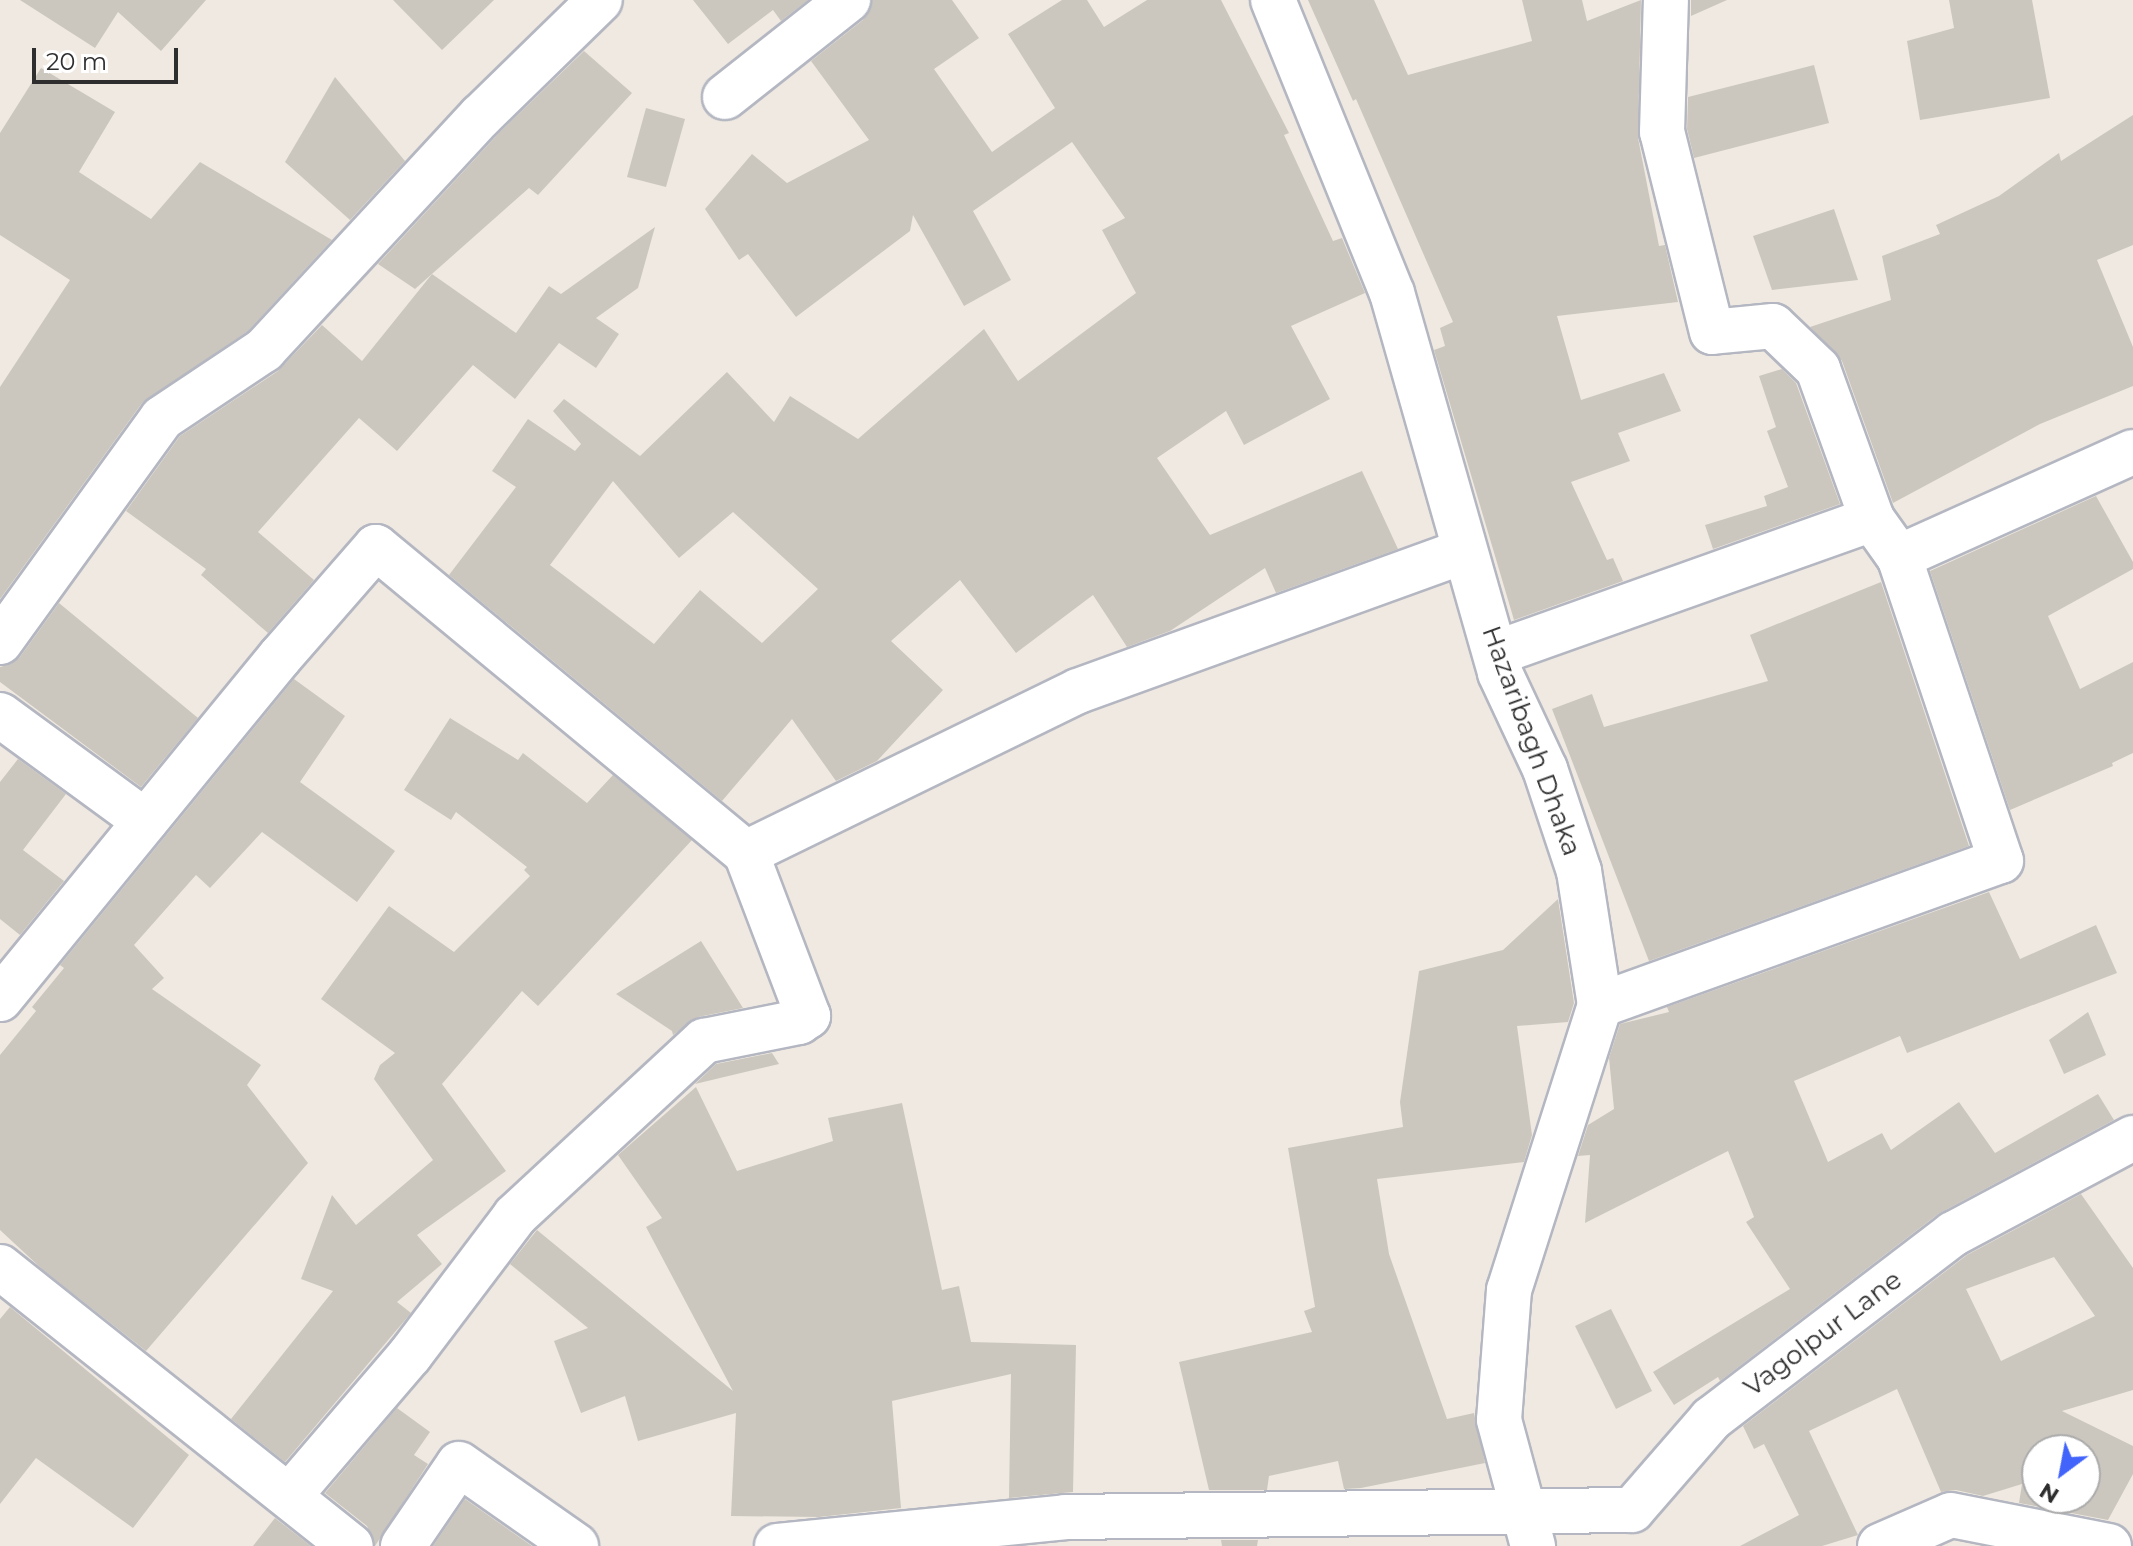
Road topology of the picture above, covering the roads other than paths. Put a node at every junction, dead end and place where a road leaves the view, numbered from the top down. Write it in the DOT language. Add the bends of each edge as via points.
graph roads {
  1 [pos="600,0"];
  2 [pos="848,0"];
  3 [pos="1273,0"];
  4 [pos="1666,0"];
  5 [pos="725,97"];
  6 [pos="2133,452"];
  7 [pos="1872,519"];
  8 [pos="1463,552"];
  9 [pos="1899,557"];
  10 [pos="0,642"];
  11 [pos="1496,653"];
  12 [pos="0,715"];
  13 [pos="145,821"];
  14 [pos="746,853"];
  15 [pos="0,999"];
  16 [pos="1600,1005"];
  17 [pos="2133,1138"];
  18 [pos="0,1267"];
  19 [pos="290,1495"];
  20 [pos="1529,1530"];
  21 [pos="1273,1531"];
  22 [pos="351,1546"];
  23 [pos="403,1546"];
  24 [pos="576,1546"];
  25 [pos="777,1546"];
  26 [pos="1880,1546"];
  27 [pos="2109,1546"];
  28 [pos="2125,1546"];
  29 [pos="2133,1546"];
  1 -- 10 [label="street" via="471,127 264,350 162,418"];
  2 -- 5 [label="street"];
  3 -- 8 [label="street, Hazaribagh Dhaka" via="1392,293"];
  4 -- 7 [label="street" via="1662,132 1712,332 1773,326 1818,369"];
  6 -- 9 [label="street"];
  7 -- 9 [label="street"];
  7 -- 11 [label="street"];
  8 -- 11 [label="street, Hazaribagh Dhaka"];
  8 -- 14 [label="street" via="1078,691"];
  9 -- 16 [label="street" via="2001,861"];
  11 -- 16 [label="street, Hazaribagh Dhaka" via="1500,673 1545,769 1579,871"];
  12 -- 13 [label="street"];
  13 -- 14 [label="street" via="376,547"];
  13 -- 15 [label="street"];
  14 -- 19 [label="street" via="808,1016 704,1041 515,1216 410,1355"];
  16 -- 20 [label="street, Hazaribagh Dhaka" via="1509,1290 1499,1420"];
  17 -- 20 [label="street, Vagolpur Lane" via="1953,1234 1711,1419 1632,1510"];
  18 -- 19 [label="street"];
  19 -- 22 [label="street"];
  20 -- 21 [label="street, Vagolpur Lane"];
  21 -- 25 [label="street, Vagolpur Lane" via="1065,1517"];
  23 -- 24 [label="street" via="459,1464"];
  26 -- 27 [label="street" via="1951,1515"];
  28 -- 29 [label="street"];
}
